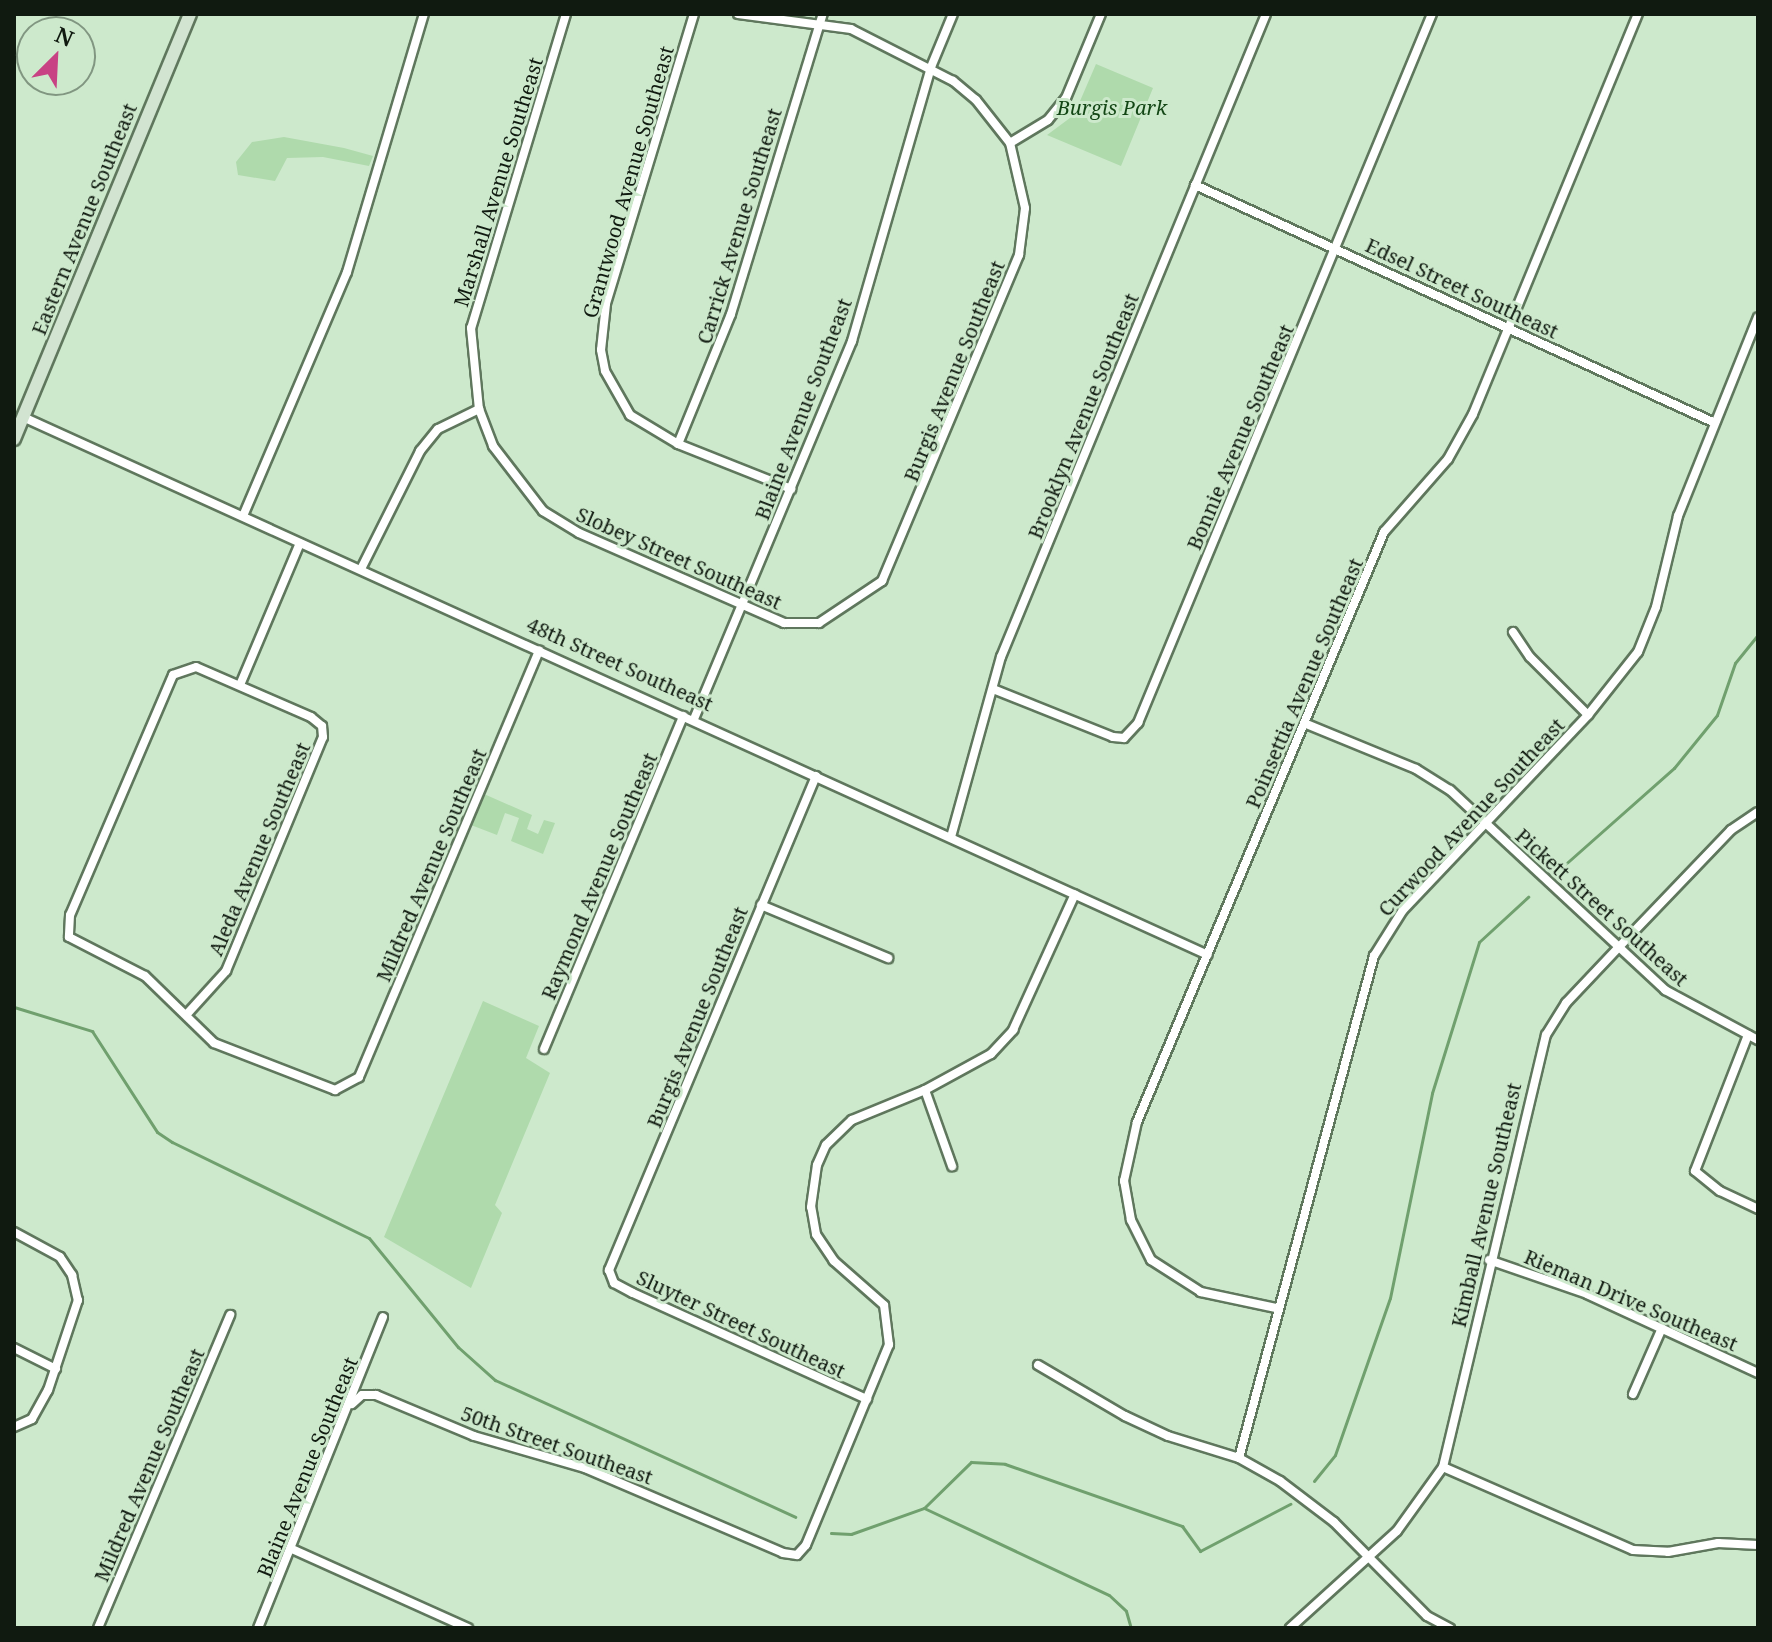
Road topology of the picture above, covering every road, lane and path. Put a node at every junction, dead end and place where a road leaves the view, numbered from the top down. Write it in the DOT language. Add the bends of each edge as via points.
graph roads {
  1 [pos="190,14"];
  2 [pos="424,14"];
  3 [pos="566,14"];
  4 [pos="694,14"];
  5 [pos="738,14"];
  6 [pos="953,14"];
  7 [pos="1101,14"];
  8 [pos="1266,14"];
  9 [pos="1432,14"];
  10 [pos="1638,14"];
  11 [pos="821,18"];
  12 [pos="931,67"];
  13 [pos="1010,143"];
  14 [pos="1195,185"];
  15 [pos="1334,246"];
  16 [pos="1758,317"];
  17 [pos="1509,328"];
  18 [pos="479,409"];
  19 [pos="19,414"];
  20 [pos="1715,423"];
  21 [pos="14,439"];
  22 [pos="678,444"];
  23 [pos="791,489"];
  24 [pos="546,513"];
  25 [pos="243,516"];
  26 [pos="300,543"];
  27 [pos="362,567"];
  28 [pos="743,603"];
  29 [pos="846,609"];
  30 [pos="1513,632"];
  31 [pos="539,650"];
  32 [pos="240,685"];
  33 [pos="993,689"];
  34 [pos="1588,715"];
  35 [pos="683,716"];
  36 [pos="694,719"];
  37 [pos="1304,723"];
  38 [pos="816,776"];
  39 [pos="1758,812"];
  40 [pos="1486,822"];
  41 [pos="951,837"];
  42 [pos="1075,894"];
  43 [pos="761,905"];
  44 [pos="1618,948"];
  45 [pos="1208,955"];
  46 [pos="888,958"];
  47 [pos="187,1014"];
  48 [pos="1748,1035"];
  49 [pos="1758,1040"];
  50 [pos="544,1049"];
  51 [pos="925,1090"];
  52 [pos="952,1166"];
  53 [pos="1758,1209"];
  54 [pos="14,1232"];
  55 [pos="1489,1260"];
  56 [pos="609,1270"];
  57 [pos="1276,1308"];
  58 [pos="230,1315"];
  59 [pos="383,1317"];
  60 [pos="1662,1328"];
  61 [pos="14,1348"];
  62 [pos="1038,1365"];
  63 [pos="56,1369"];
  64 [pos="1758,1373"];
  65 [pos="1633,1394"];
  66 [pos="867,1399"];
  67 [pos="352,1404"];
  68 [pos="14,1427"];
  69 [pos="1239,1458"];
  70 [pos="1443,1467"];
  71 [pos="1758,1545"];
  72 [pos="292,1549"];
  73 [pos="1367,1557"];
  74 [pos="98,1628"];
  75 [pos="258,1628"];
  76 [pos="468,1628"];
  77 [pos="1290,1628"];
  78 [pos="1450,1628"];
  1 -- 19 [label="street, Eastern Avenue Southeast"];
  2 -- 25 [label="street" via="347,272"];
  3 -- 18 [label="street, Marshall Avenue Southeast" via="471,328"];
  4 -- 22 [label="street, Grantwood Avenue Southeast" via="601,328 605,371 623,405 630,415"];
  5 -- 11 [label="street"];
  6 -- 12 [label="street, Blaine Avenue Southeast"];
  7 -- 13 [label="street" via="1066,98 1048,120"];
  8 -- 14 [label="street, Brooklyn Avenue Southeast"];
  9 -- 15 [label="street, Bonnie Avenue Southeast"];
  10 -- 17 [label="street, Poinsettia Avenue Southeast"];
  11 -- 12 [label="street" via="878,39"];
  11 -- 22 [label="street, Carrick Avenue Southeast" via="731,314"];
  12 -- 13 [label="street" via="976,100"];
  12 -- 23 [label="street, Blaine Avenue Southeast" via="852,341"];
  13 -- 29 [label="street, Burgis Avenue Southeast" via="1025,208 1019,255 882,581"];
  14 -- 15 [label="street, Edsel Street Southeast"];
  14 -- 33 [label="street, Brooklyn Avenue Southeast" via="1001,657"];
  15 -- 17 [label="street, Edsel Street Southeast"];
  15 -- 33 [label="street, Bonnie Avenue Southeast" via="1131,734 1113,737"];
  16 -- 20 [label="street, Curwood Avenue Southeast"];
  17 -- 20 [label="street, Edsel Street Southeast"];
  17 -- 37 [label="street, Poinsettia Avenue Southeast" via="1458,443 1384,532"];
  18 -- 24 [label="street, Marshall Avenue Southeast" via="493,446 520,488"];
  18 -- 27 [label="street" via="438,429 420,451"];
  19 -- 21 [label="street, Eastern Avenue Southeast"];
  19 -- 25 [label="street, 48th Street Southeast"];
  20 -- 34 [label="street, Curwood Avenue Southeast" via="1678,516 1650,629 1621,679"];
  22 -- 23 [label="street, Grantwood Avenue Southeast"];
  23 -- 28 [label="street, Blaine Avenue Southeast"];
  24 -- 28 [label="street, Slobey Street Southeast" via="579,533"];
  25 -- 26 [label="street, 48th Street Southeast"];
  26 -- 27 [label="street, 48th Street Southeast"];
  26 -- 32 [label="street"];
  27 -- 31 [label="street, 48th Street Southeast"];
  28 -- 29 [label="street, Slobey Street Southeast" via="784,623 819,623"];
  28 -- 36 [label="street, Blaine Avenue Southeast"];
  30 -- 34 [label="street" via="1530,657"];
  31 -- 35 [label="street, 48th Street Southeast"];
  31 -- 47 [label="street, Mildred Avenue Southeast" via="359,1077 346,1088 318,1086 214,1043"];
  32 -- 47 [label="street, Aleda Avenue Southeast" via="311,717 322,726 323,737 226,971"];
  32 -- 47 [label="street" via="196,667 173,675 70,915 69,937 145,976"];
  33 -- 41 [label="street, Brooklyn Avenue Southeast"];
  34 -- 40 [label="street, Curwood Avenue Southeast"];
  35 -- 36 [label="street, 48th Street Southeast"];
  35 -- 50 [label="street, Raymond Avenue Southeast"];
  36 -- 38 [label="street, 48th Street Southeast"];
  37 -- 40 [label="street, Pickett Street Southeast" via="1416,769"];
  37 -- 45 [label="street, Poinsettia Avenue Southeast"];
  38 -- 41 [label="street, 48th Street Southeast"];
  38 -- 43 [label="street, Burgis Avenue Southeast"];
  39 -- 44 [label="street, Kimball Avenue Southeast" via="1731,830"];
  40 -- 44 [label="street, Pickett Street Southeast"];
  40 -- 57 [label="street, Curwood Avenue Southeast" via="1403,910 1374,956"];
  41 -- 42 [label="street, 48th Street Southeast"];
  42 -- 45 [label="street, 48th Street Southeast"];
  42 -- 51 [label="street" via="1013,1030 991,1054"];
  43 -- 46 [label="street"];
  43 -- 56 [label="street, Burgis Avenue Southeast"];
  44 -- 48 [label="street, Pickett Street Southeast" via="1680,1000"];
  44 -- 55 [label="street, Kimball Avenue Southeast" via="1566,1003 1546,1035"];
  45 -- 57 [label="street, Poinsettia Avenue Southeast" via="1137,1122 1124,1181 1131,1220 1151,1260 1182,1284"];
  48 -- 49 [label="street, Pickett Street Southeast"];
  48 -- 53 [label="street" via="1695,1171 1720,1191"];
  51 -- 52 [label="street"];
  51 -- 66 [label="street" via="852,1120 826,1145 811,1186 816,1234 834,1261 884,1305 890,1322 889,1345"];
  54 -- 63 [label="street" via="60,1257 72,1275 78,1300"];
  55 -- 60 [label="street, Rieman Drive Southeast" via="1528,1270"];
  55 -- 70 [label="street, Kimball Avenue Southeast"];
  56 -- 66 [label="street, Sluyter Street Southeast" via="614,1283 644,1299"];
  57 -- 69 [label="street, Curwood Avenue Southeast"];
  58 -- 74 [label="street, Mildred Avenue Southeast"];
  59 -- 67 [label="street, Blaine Avenue Southeast"];
  60 -- 64 [label="street, Rieman Drive Southeast"];
  60 -- 65 [label="street"];
  61 -- 63 [label="street"];
  62 -- 69 [label="street" via="1168,1436"];
  63 -- 68 [label="street" via="32,1419"];
  66 -- 67 [label="street, 50th Street Southeast" via="797,1555 585,1468 474,1436 376,1395 362,1395"];
  67 -- 72 [label="street, Blaine Avenue Southeast"];
  69 -- 73 [label="street" via="1308,1500"];
  70 -- 71 [label="street" via="1633,1550"];
  70 -- 73 [label="street, Kimball Avenue Southeast" via="1397,1531"];
  72 -- 75 [label="street, Blaine Avenue Southeast"];
  72 -- 76 [label="street"];
  73 -- 77 [label="street, Kimball Avenue Southeast"];
  73 -- 78 [label="street" via="1427,1616"];
}
